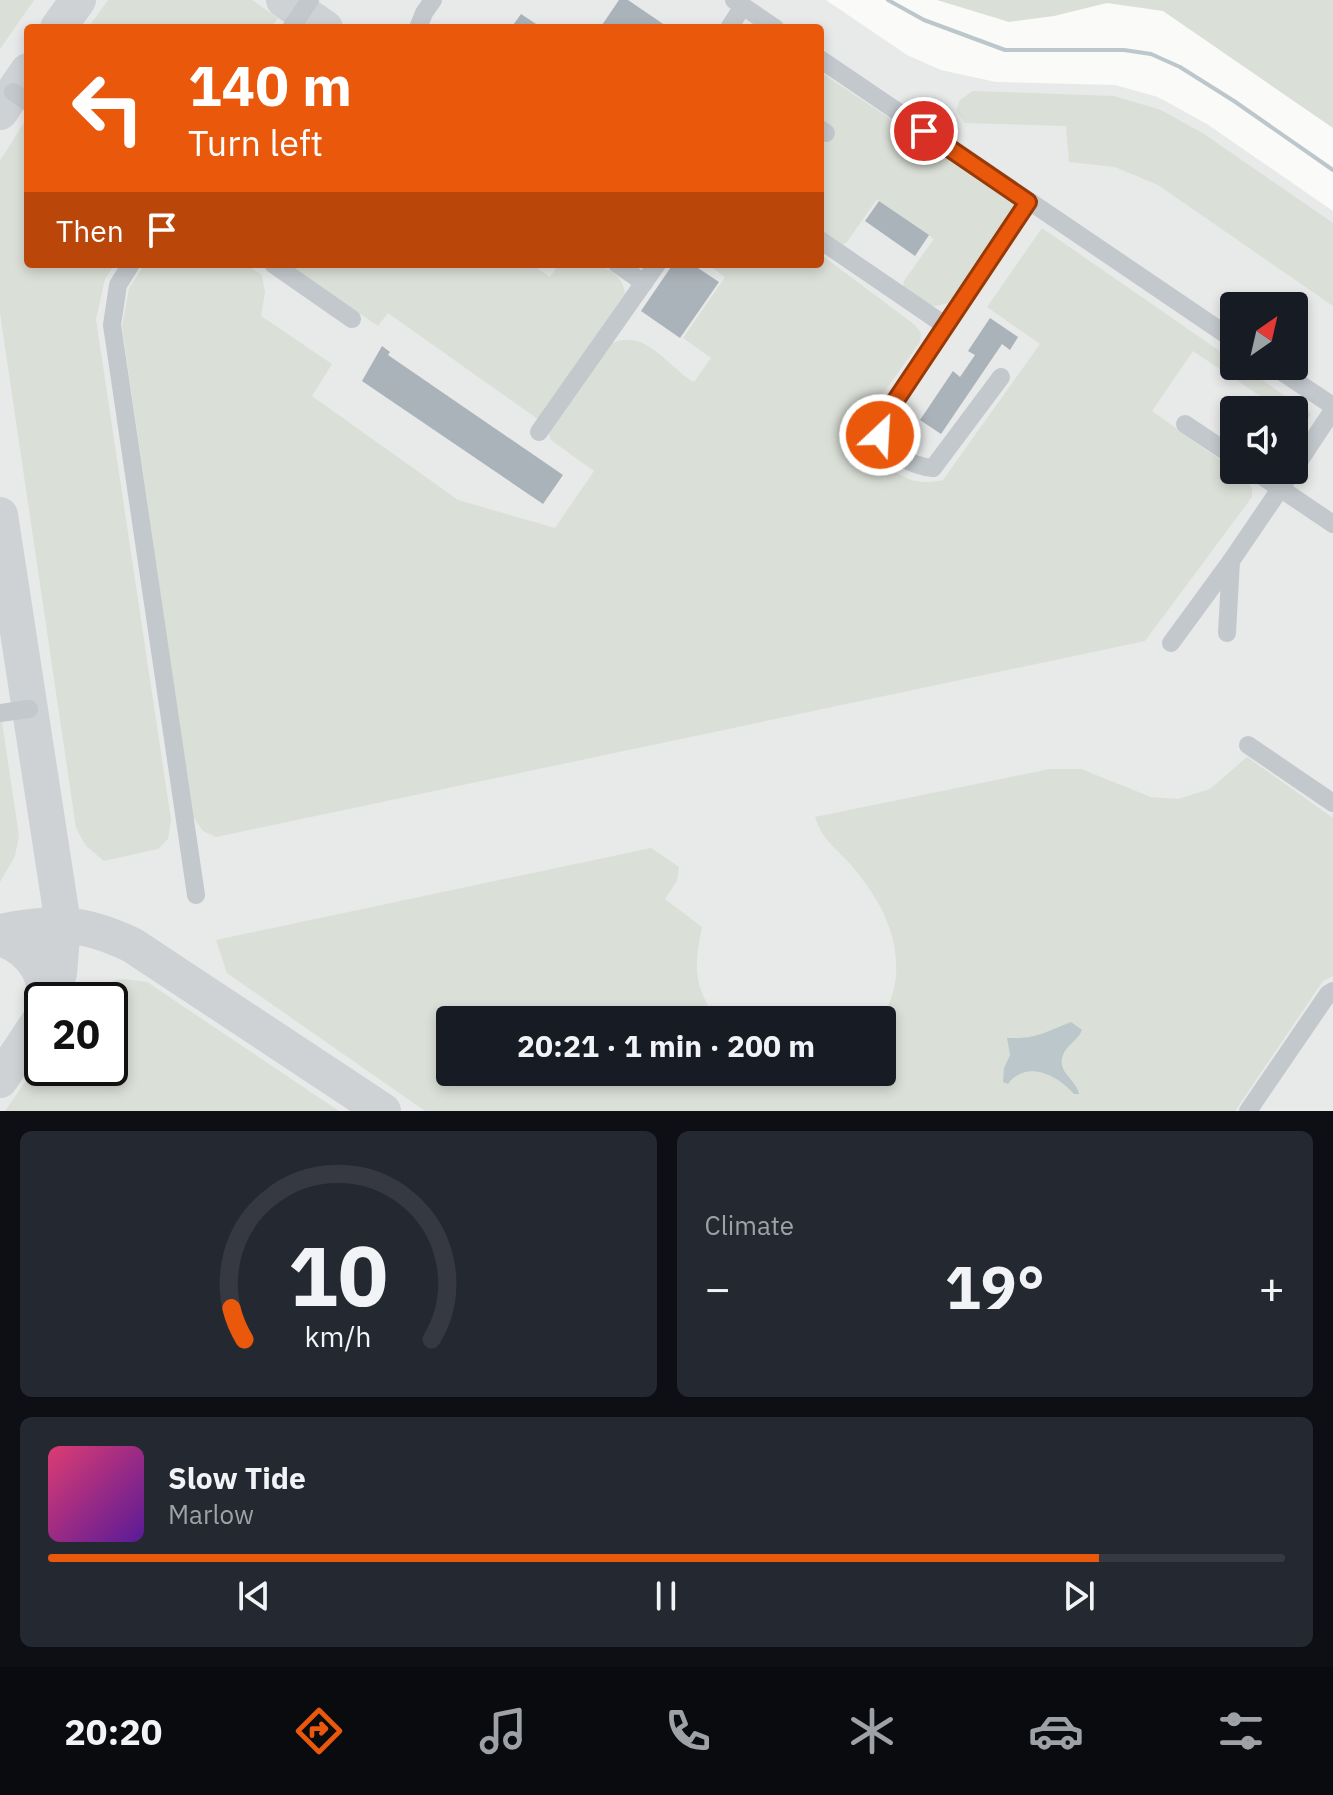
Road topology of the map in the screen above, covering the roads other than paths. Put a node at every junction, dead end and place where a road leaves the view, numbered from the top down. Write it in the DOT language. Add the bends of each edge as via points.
graph roads {
  1 [pos="310,0"];
  2 [pos="433,0"];
  3 [pos="739,3"];
  4 [pos="294,24"];
  5 [pos="420,24"];
  6 [pos="731,24"];
  7 [pos="769,24"];
  8 [pos="824,62"];
  9 [pos="1028,202"];
  10 [pos="824,243"];
  11 [pos="129,268"];
  12 [pos="279,268"];
  13 [pos="623,268"];
  14 [pos="654,268"];
  15 [pos="644,283"];
  16 [pos="352,319"];
  17 [pos="946,326"];
  18 [pos="1220,331"];
  19 [pos="1001,377"];
  20 [pos="1293,380"];
  21 [pos="1333,408"];
  22 [pos="1185,424"];
  23 [pos="539,432"];
  24 [pos="1308,447"];
  25 [pos="1220,448"];
  26 [pos="1273,484"];
  27 [pos="1284,484"];
  28 [pos="1280,489"];
  29 [pos="1333,524"];
  30 [pos="1231,561"];
  31 [pos="1227,633"];
  32 [pos="1171,643"];
  33 [pos="29,709"];
  34 [pos="0,713"];
  35 [pos="1248,745"];
  36 [pos="1333,803"];
  37 [pos="196,895"];
  38 [pos="1333,991"];
  39 [pos="1248,1111"];
  1 -- 4 [label="lane"];
  2 -- 5 [label="lane"];
  3 -- 6 [label="lane"];
  3 -- 7 [label="lane"];
  8 -- 9 [label="lane"];
  9 -- 17 [label="lane"];
  9 -- 18 [label="lane"];
  10 -- 17 [label="lane"];
  11 -- 37 [label="lane" via="118,285 112,325"];
  12 -- 16 [label="lane"];
  13 -- 15 [label="lane"];
  14 -- 15 [label="lane"];
  15 -- 23 [label="lane"];
  17 -- 19 [label="lane" via="884,418 880,435 889,448 915,467 933,468"];
  20 -- 21 [label="lane"];
  21 -- 24 [label="lane"];
  22 -- 25 [label="lane"];
  26 -- 28 [label="lane"];
  27 -- 28 [label="lane"];
  28 -- 29 [label="lane"];
  28 -- 30 [label="lane"];
  30 -- 31 [label="lane"];
  30 -- 32 [label="lane"];
  33 -- 34 [label="lane"];
  35 -- 36 [label="lane"];
  38 -- 39 [label="lane"];
}
